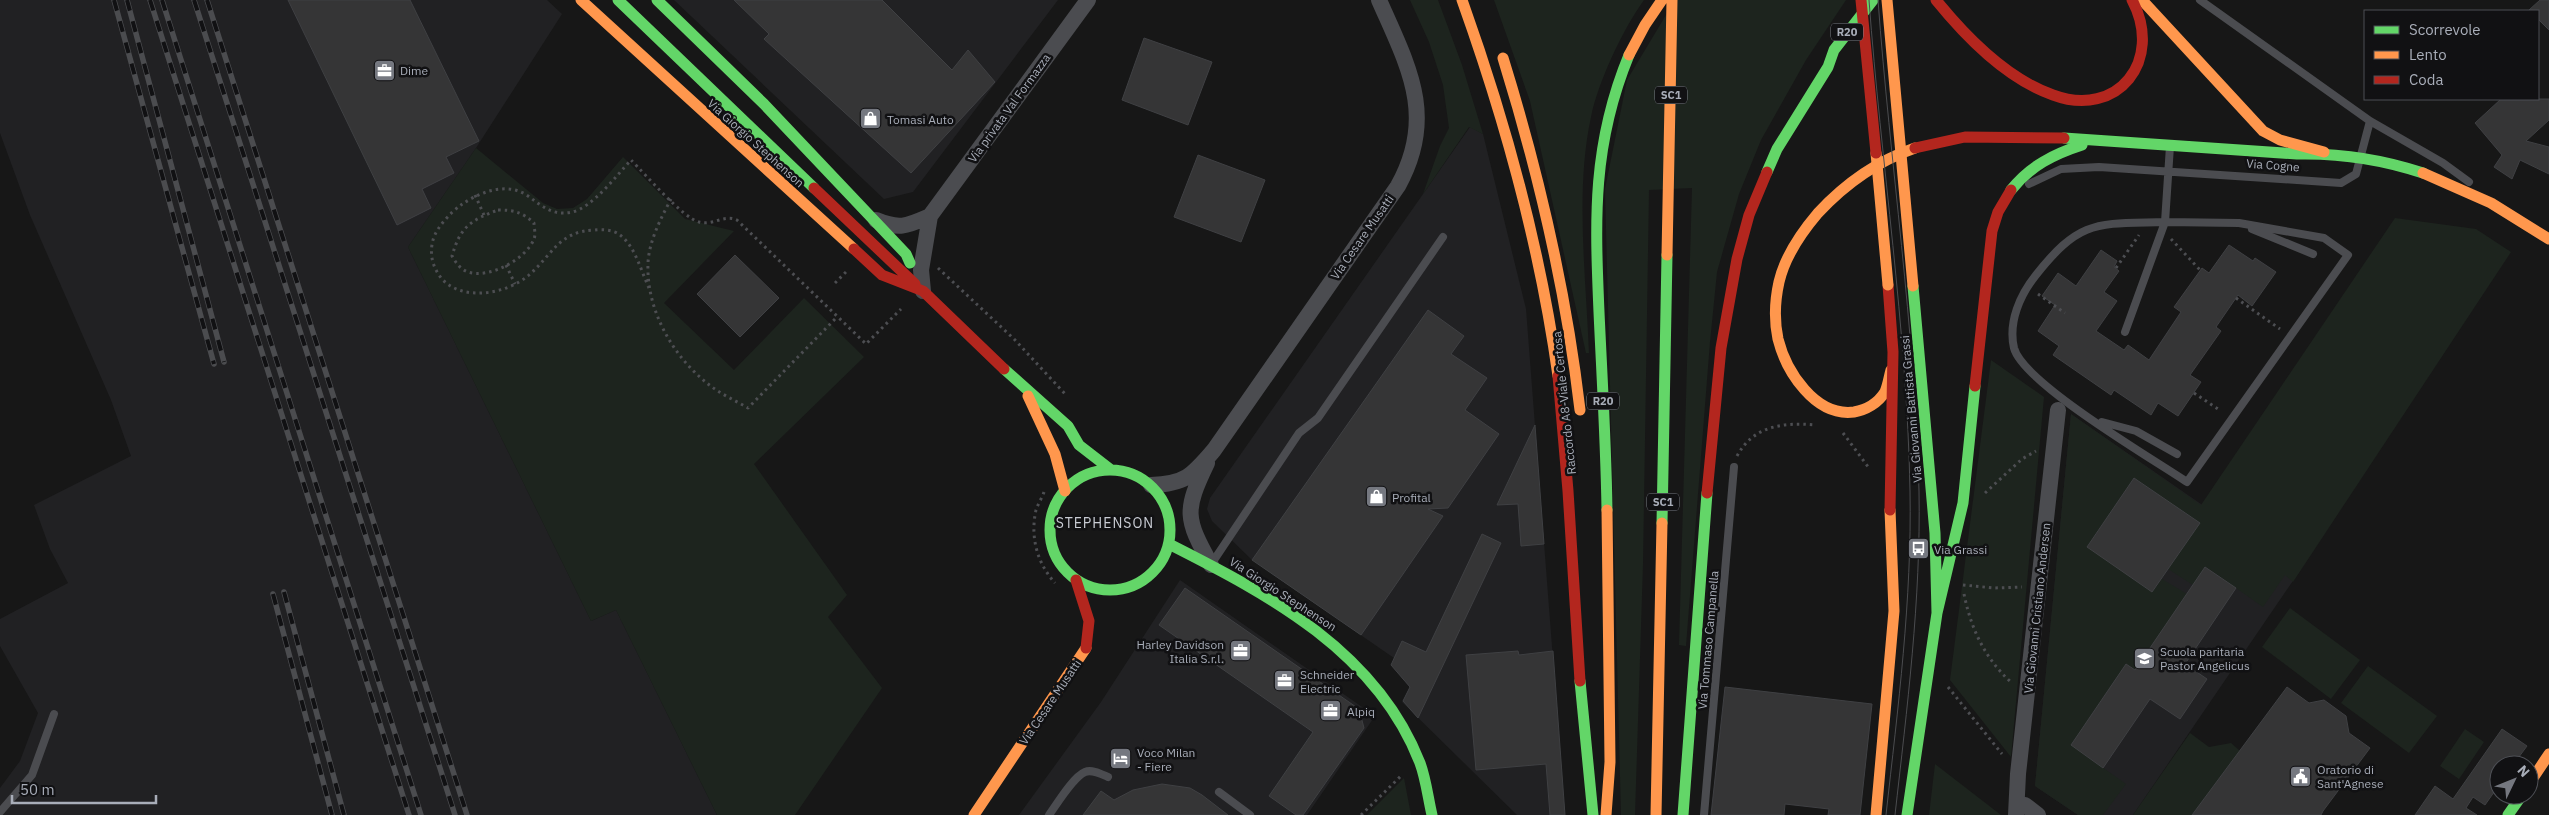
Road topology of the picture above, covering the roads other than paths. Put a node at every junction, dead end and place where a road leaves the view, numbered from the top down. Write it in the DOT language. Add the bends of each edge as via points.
graph roads {
  1 [pos="581,0"];
  2 [pos="618,0"];
  3 [pos="657,0"];
  4 [pos="1088,0"];
  5 [pos="1379,0"];
  6 [pos="1462,0"];
  7 [pos="1662,0"];
  8 [pos="1672,0"];
  9 [pos="1861,0"];
  10 [pos="1873,0"];
  11 [pos="1887,0"];
  12 [pos="1896,0"];
  13 [pos="1936,0"];
  14 [pos="2132,0"];
  15 [pos="2142,0"];
  16 [pos="2200,0"];
  17 [pos="1498,45"];
  18 [pos="1828,67"];
  19 [pos="2370,121"];
  20 [pos="2117,139"];
  21 [pos="2170,144"];
  22 [pos="2324,152"];
  23 [pos="2360,157"];
  24 [pos="2168,171"];
  25 [pos="1998,211"];
  26 [pos="930,216"];
  27 [pos="870,217"];
  28 [pos="2519,218"];
  29 [pos="2239,223"];
  30 [pos="2164,226"];
  31 [pos="1444,238"];
  32 [pos="2549,239"];
  33 [pos="2314,254"];
  34 [pos="923,291"];
  35 [pos="2125,332"];
  36 [pos="1891,370"];
  37 [pos="1026,391"];
  38 [pos="2058,410"];
  39 [pos="2095,420"];
  40 [pos="1581,423"];
  41 [pos="1214,450"];
  42 [pos="2177,454"];
  43 [pos="1734,467"];
  44 [pos="1110,469"];
  45 [pos="1151,485"];
  46 [pos="1065,491"];
  47 [pos="1170,544"];
  48 [pos="1211,564"];
  49 [pos="1076,580"];
  50 [pos="1937,613"];
  51 [pos="54,714"];
  52 [pos="1598,736"];
  53 [pos="2549,754"];
  54 [pos="2539,769"];
  55 [pos="1108,777"];
  56 [pos="1219,792"];
  57 [pos="2017,811"];
  58 [pos="0,812"];
  59 [pos="975,815"];
  60 [pos="1049,815"];
  61 [pos="1250,815"];
  62 [pos="1432,815"];
  63 [pos="1593,815"];
  64 [pos="1600,815"];
  65 [pos="1606,815"];
  66 [pos="1656,815"];
  67 [pos="1682,815"];
  68 [pos="1704,815"];
  69 [pos="1876,815"];
  70 [pos="1907,815"];
  71 [pos="2038,815"];
  1 -- 34 [label="main road, Via Giorgio Stephenson" via="882,275"];
  2 -- 34 [label="main road"];
  3 -- 27 [label="main road, Via Giorgio Stephenson" via="764,104"];
  4 -- 26 [label="street, Via privata Val Formazza"];
  5 -- 41 [label="street, Via Cesare Musatti" via="1406,61 1417,100 1417,128 1407,170"];
  6 -- 63 [label="main road" via="1512,154 1529,218 1550,327 1565,445 1584,751"];
  7 -- 65 [label="main road, R20" via="1630,50 1612,98 1596,189 1607,495 1610,762"];
  8 -- 66 [label="main road, SC1"];
  9 -- 36 [label="main road, Via Giovanni Battista Grassi, bridge" via="1892,330"];
  10 -- 18 [label="main road, R20" via="1834,50"];
  11 -- 50 [label="main road, Via Giovanni Battista Grassi, bridge" via="1929,444"];
  12 -- 18 [label="main road"];
  13 -- 14 [label="main road" via="1971,39 2020,76 2056,96 2090,101 2113,92 2136,69 2143,49 2141,23"];
  15 -- 22 [label="main road" via="2263,131 2280,140"];
  16 -- 19 [label="lane"];
  17 -- 40 [label="main road, Raccordo A8-Viale Certosa" via="1520,113 1555,248 1576,367"];
  18 -- 67 [label="main road, R20" via="1777,149 1762,180 1749,215 1727,307 1706,509"];
  19 -- 23 [label="lane, Via Cogne"];
  19 -- 28 [label="lane" via="2443,163"];
  20 -- 21 [label="main road"];
  20 -- 25 [label="main road" via="2089,143 2043,160 2019,180"];
  20 -- 36 [label="main road" via="1976,136 1937,141 1857,176 1829,201 1800,237 1782,272 1775,307 1780,344 1792,370 1810,394 1822,405 1842,412 1872,406 1884,392"];
  21 -- 22 [label="main road" via="2297,154"];
  21 -- 24 [label="lane"];
  22 -- 23 [label="main road"];
  23 -- 24 [label="lane, Via Cogne" via="2356,174 2341,183"];
  23 -- 28 [label="main road" via="2392,162 2437,178"];
  24 -- 25 [label="lane, Via Cogne" via="2099,167 2061,169 2023,187"];
  24 -- 30 [label="lane"];
  25 -- 50 [label="main road" via="1990,234 1962,503"];
  26 -- 27 [label="street" via="907,226 893,227"];
  26 -- 34 [label="street, Via privata Val Formazza" via="921,270"];
  27 -- 34 [label="main road, Via Giorgio Stephenson" via="906,254"];
  28 -- 32 [label="main road"];
  29 -- 30 [label="lane"];
  29 -- 33 [label="lane"];
  29 -- 39 [label="lane" via="2324,238 2348,255 2187,482"];
  30 -- 35 [label="lane"];
  30 -- 39 [label="lane" via="2147,222 2104,224 2082,231 2062,244 2018,305 2012,328 2014,350 2030,372"];
  31 -- 48 [label="lane" via="1318,418 1299,433"];
  34 -- 37 [label="main road, Via Giorgio Stephenson"];
  36 -- 69 [label="main road, Via Giovanni Battista Grassi" via="1889,498 1894,611"];
  37 -- 44 [label="main road, Via Giorgio Stephenson" via="1068,426 1079,445"];
  37 -- 46 [label="main road, Via Giorgio Stephenson" via="1055,454"];
  38 -- 57 [label="street, Via Giovanni Cristiano Andersen" via="2018,774"];
  39 -- 42 [label="lane" via="2136,431"];
  41 -- 45 [label="street, Via Cesare Musatti" via="1183,481"];
  41 -- 48 [label="street, Via Cesare Musatti" via="1194,490 1190,508 1193,533"];
  43 -- 68 [label="lane, Via Tommaso Campanella"];
  44 -- 45 [label="main road" via="1132,474"];
  44 -- 46 [label="main road" via="1091,472"];
  45 -- 47 [label="main road" via="1165,504 1171,523"];
  46 -- 49 [label="main road" via="1051,518 1050,542 1060,564"];
  47 -- 48 [label="main road, Via Giorgio Stephenson"];
  47 -- 49 [label="main road" via="1162,562 1149,577 1132,587 1113,591 1094,588"];
  48 -- 62 [label="main road, Via Giorgio Stephenson" via="1322,634 1372,679 1410,735 1422,762"];
  49 -- 59 [label="main road, Via Cesare Musatti" via="1090,618 1086,649"];
  50 -- 70 [label="main road, Via Giovanni Battista Grassi"];
  51 -- 58 [label="lane" via="32,775"];
  52 -- 64 [label="main road"];
  53 -- 54 [label="main road"];
  55 -- 60 [label="lane" via="1085,772 1074,781"];
  56 -- 61 [label="lane"];
  57 -- 71 [label="street" via="2025,805"];
}
